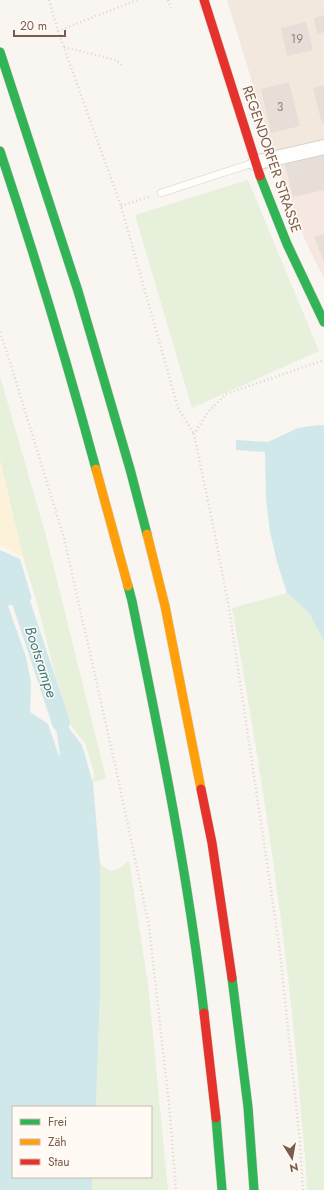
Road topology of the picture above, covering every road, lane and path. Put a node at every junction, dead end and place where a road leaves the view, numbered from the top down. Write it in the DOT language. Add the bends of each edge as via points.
graph roads {
  1 [pos="49,0"];
  2 [pos="137,0"];
  3 [pos="168,0"];
  4 [pos="204,0"];
  5 [pos="171,8"];
  6 [pos="58,31"];
  7 [pos="64,47"];
  8 [pos="0,52"];
  9 [pos="122,66"];
  10 [pos="324,147"];
  11 [pos="0,151"];
  12 [pos="255,163"];
  13 [pos="161,193"];
  14 [pos="121,206"];
  15 [pos="324,322"];
  16 [pos="0,332"];
  17 [pos="324,360"];
  18 [pos="194,434"];
  19 [pos="176,1190"];
  20 [pos="222,1190"];
  21 [pos="254,1190"];
  22 [pos="303,1190"];
  1 -- 6 [label="path"];
  2 -- 6 [label="path"];
  3 -- 5 [label="path"];
  4 -- 12 [label="main road, REGENDORFER STRASSE"];
  6 -- 7 [label="path"];
  7 -- 9 [label="path" via="116,60"];
  7 -- 14 [label="path"];
  8 -- 21 [label="main road" via="78,291 130,469 165,606 214,851 246,1091"];
  10 -- 12 [label="street"];
  11 -- 20 [label="main road" via="75,390 132,601 180,844 200,977"];
  12 -- 13 [label="lane"];
  12 -- 15 [label="main road, REGENDORFER STRASSE" via="282,234"];
  13 -- 14 [label="path"];
  14 -- 18 [label="path" via="178,408"];
  16 -- 19 [label="path" via="64,538 147,919 169,1104"];
  17 -- 18 [label="path" via="226,394 208,412"];
  18 -- 22 [label="path" via="229,608 279,944"];
}
